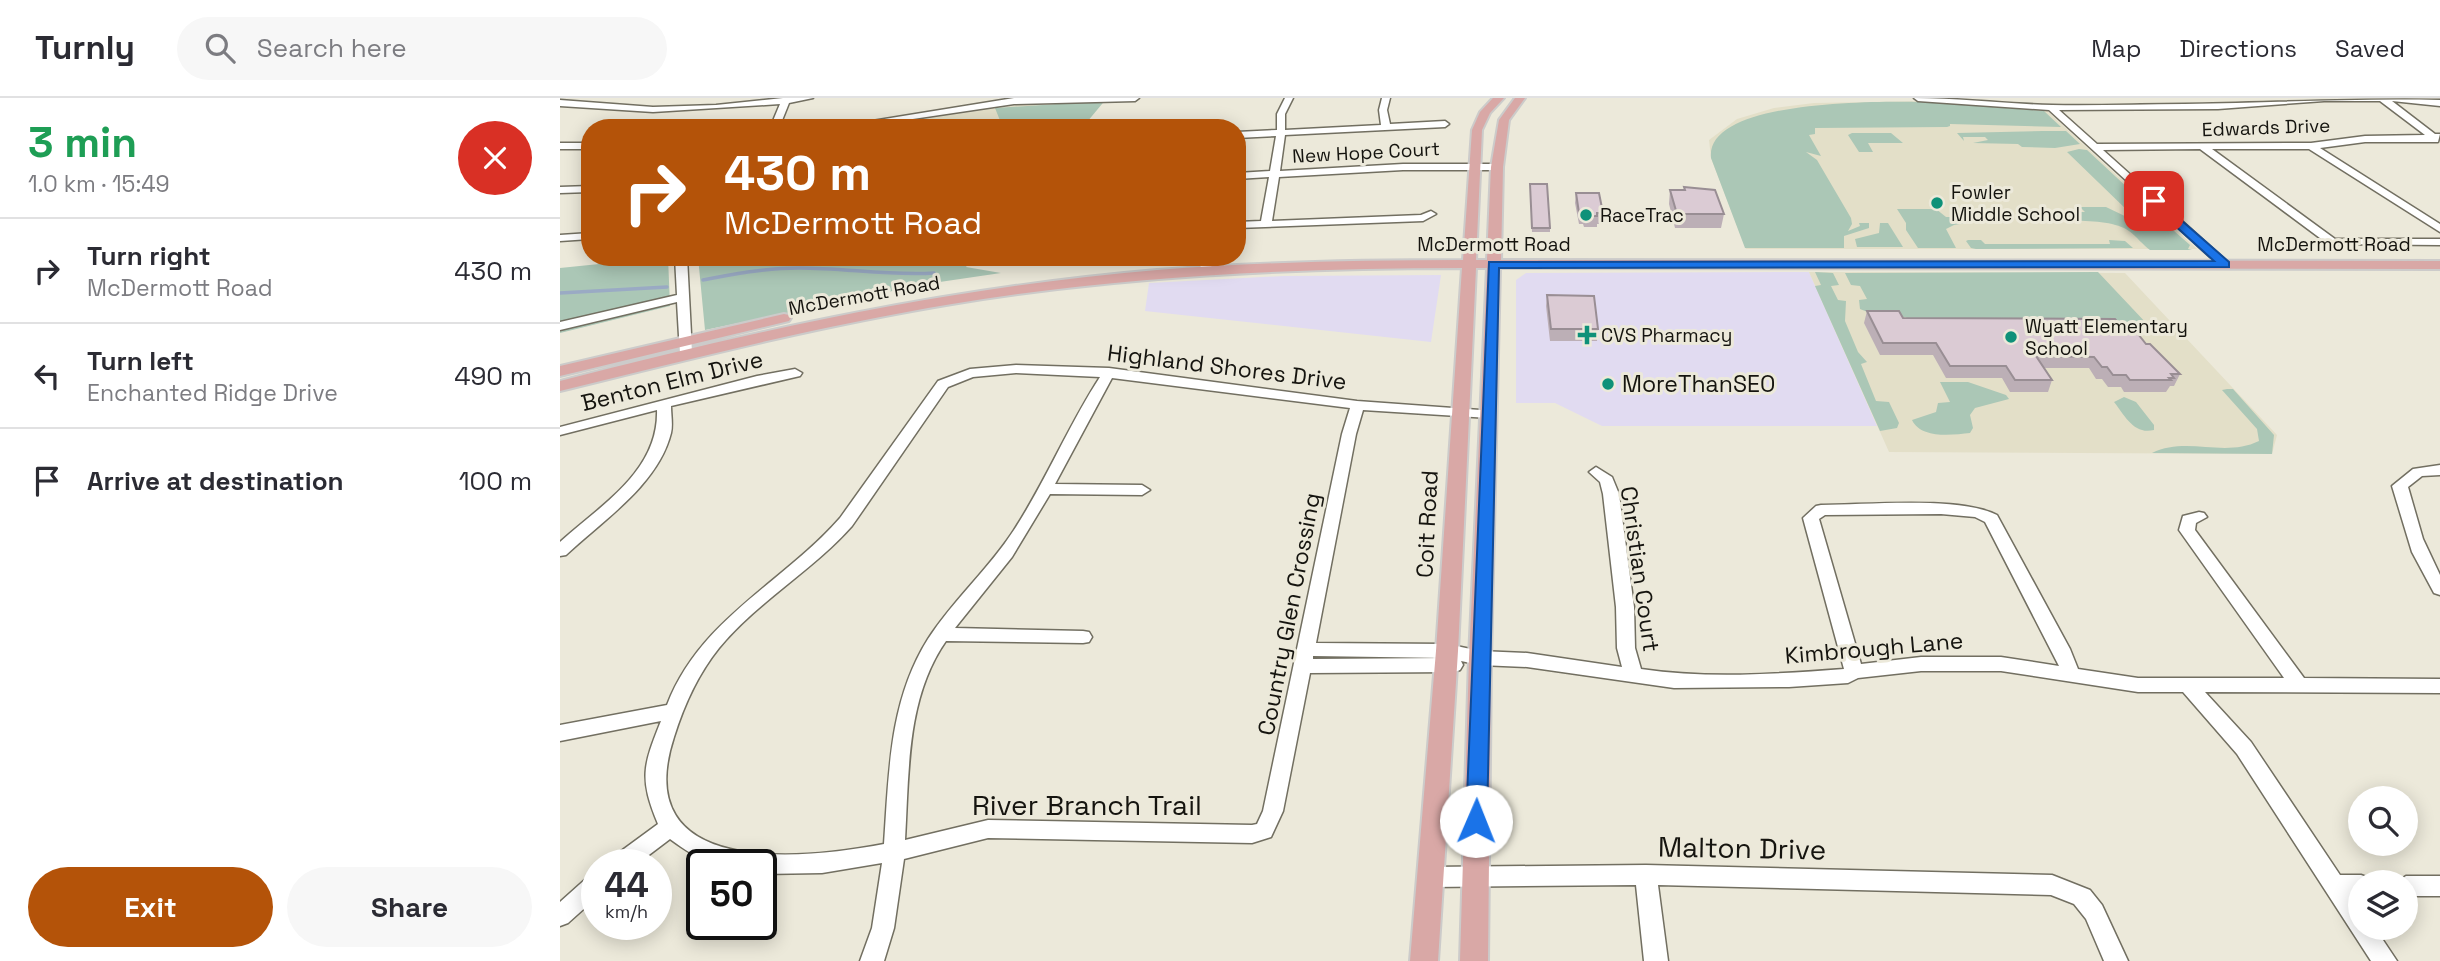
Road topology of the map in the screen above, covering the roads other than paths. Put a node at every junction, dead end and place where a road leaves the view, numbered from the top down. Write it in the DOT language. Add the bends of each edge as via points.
graph roads {
  1 [pos="809,98"];
  2 [pos="1063,98"];
  3 [pos="1135,98"];
  4 [pos="1289,98"];
  5 [pos="1386,98"];
  6 [pos="1499,98"];
  7 [pos="1520,98"];
  8 [pos="1918,98"];
  9 [pos="2130,98"];
  10 [pos="2382,98"];
  11 [pos="786,100"];
  12 [pos="560,103"];
  13 [pos="2440,103"];
  14 [pos="2141,106"];
  15 [pos="2051,108"];
  16 [pos="778,119"];
  17 [pos="891,119"];
  18 [pos="1445,124"];
  19 [pos="1386,127"];
  20 [pos="1281,133"];
  21 [pos="1246,135"];
  22 [pos="2436,137"];
  23 [pos="2440,144"];
  24 [pos="560,146"];
  25 [pos="581,146"];
  26 [pos="2311,146"];
  27 [pos="2094,147"];
  28 [pos="2204,148"];
  29 [pos="1475,166"];
  30 [pos="1497,167"];
  31 [pos="1275,174"];
  32 [pos="1246,176"];
  33 [pos="581,189"];
  34 [pos="560,190"];
  35 [pos="1431,214"];
  36 [pos="1266,224"];
  37 [pos="1246,225"];
  38 [pos="2440,229"];
  39 [pos="581,237"];
  40 [pos="560,238"];
  41 [pos="2440,242"];
  42 [pos="2213,254"];
  43 [pos="1246,257"];
  44 [pos="1470,258"];
  45 [pos="1494,258"];
  46 [pos="1914,259"];
  47 [pos="2439,261"];
  48 [pos="1246,263"];
  49 [pos="2225,265"];
  50 [pos="681,266"];
  51 [pos="1181,266"];
  52 [pos="682,294"];
  53 [pos="560,326"];
  54 [pos="1464,330"];
  55 [pos="686,346"];
  56 [pos="1490,357"];
  57 [pos="560,371"];
  58 [pos="1109,372"];
  59 [pos="795,373"];
  60 [pos="560,386"];
  61 [pos="664,404"];
  62 [pos="1357,405"];
  63 [pos="1459,412"];
  64 [pos="1489,414"];
  65 [pos="560,431"];
  66 [pos="2440,470"];
  67 [pos="1596,472"];
  68 [pos="1045,488"];
  69 [pos="1142,490"];
  70 [pos="2199,517"];
  71 [pos="563,545"];
  72 [pos="2440,589"];
  73 [pos="941,634"];
  74 [pos="1083,637"];
  75 [pos="1304,657"];
  76 [pos="1447,659"];
  77 [pos="1480,659"];
  78 [pos="1854,673"];
  79 [pos="2071,676"];
  80 [pos="1634,677"];
  81 [pos="2299,685"];
  82 [pos="2440,686"];
  83 [pos="2189,687"];
  84 [pos="673,710"];
  85 [pos="560,733"];
  86 [pos="670,827"];
  87 [pos="1264,831"];
  88 [pos="641,849"];
  89 [pos="894,852"];
  90 [pos="1475,875"];
  91 [pos="1646,875"];
  92 [pos="1431,877"];
  93 [pos="2333,885"];
  94 [pos="2348,885"];
  95 [pos="2418,886"];
  96 [pos="2440,886"];
  97 [pos="581,897"];
  98 [pos="2348,907"];
  99 [pos="560,915"];
  100 [pos="2371,940"];
  101 [pos="872,961"];
  102 [pos="1424,961"];
  103 [pos="1474,961"];
  104 [pos="1656,961"];
  105 [pos="2116,961"];
  106 [pos="2385,961"];
  1 -- 11 [label="street"];
  2 -- 3 [label="street"];
  2 -- 17 [label="street"];
  4 -- 20 [label="street" via="1281,114"];
  5 -- 19 [label="street"];
  6 -- 29 [label="main road, Coit Road" via="1485,112 1477,130"];
  7 -- 30 [label="main road" via="1504,120"];
  8 -- 15 [label="street"];
  9 -- 14 [label="street"];
  10 -- 13 [label="street"];
  10 -- 14 [label="street"];
  10 -- 22 [label="street"];
  11 -- 12 [label="street" via="645,109"];
  11 -- 16 [label="street"];
  14 -- 15 [label="street"];
  15 -- 27 [label="street"];
  18 -- 19 [label="street"];
  19 -- 20 [label="street"];
  20 -- 21 [label="street"];
  20 -- 31 [label="street"];
  22 -- 23 [label="street"];
  22 -- 26 [label="street, Edwards Drive"];
  24 -- 25 [label="street"];
  26 -- 28 [label="street, Edwards Drive"];
  26 -- 38 [label="street"];
  27 -- 28 [label="street, Edwards Drive"];
  27 -- 42 [label="street"];
  28 -- 41 [label="street" via="2332,242"];
  29 -- 30 [label="street, New Hope Court"];
  29 -- 31 [label="street, New Hope Court"];
  29 -- 44 [label="main road, Coit Road"];
  30 -- 45 [label="main road"];
  31 -- 32 [label="street, New Hope Court"];
  31 -- 36 [label="street"];
  33 -- 34 [label="street"];
  35 -- 36 [label="street" via="1423,218"];
  36 -- 37 [label="street"];
  39 -- 40 [label="street"];
  42 -- 46 [label="main road, McDermott Road"];
  42 -- 47 [label="main road, McDermott Road" via="2420,254"];
  42 -- 49 [label="street"];
  43 -- 44 [label="main road, McDermott Road" via="1350,252"];
  44 -- 45 [label="main road, McDermott Road"];
  44 -- 48 [label="main road, McDermott Road" via="1357,264"];
  44 -- 54 [label="main road, Coit Road"];
  45 -- 46 [label="main road, McDermott Road"];
  45 -- 56 [label="main road"];
  46 -- 49 [label="main road, McDermott Road"];
  47 -- 49 [label="main road, McDermott Road"];
  50 -- 52 [label="street"];
  51 -- 55 [label="main road, McDermott Road"];
  52 -- 53 [label="street"];
  52 -- 55 [label="street"];
  54 -- 56 [label="main road" via="1474,337 1473,354"];
  54 -- 63 [label="main road, Coit Road"];
  55 -- 57 [label="main road, McDermott Road"];
  55 -- 60 [label="main road, McDermott Road"];
  56 -- 64 [label="main road"];
  58 -- 62 [label="street, Highland Shores Drive"];
  58 -- 68 [label="street"];
  58 -- 84 [label="street, Highland Shores Drive" via="988,369 959,374 943,384 868,494 831,539 744,610 708,648"];
  59 -- 61 [label="street, Benton Elm Drive"];
  61 -- 65 [label="street, Benton Elm Drive"];
  61 -- 71 [label="street" via="664,430 653,458 636,481"];
  62 -- 63 [label="street, Highland Shores Drive"];
  62 -- 75 [label="street, Country Glen Crossing"];
  63 -- 64 [label="street, Highland Shores Drive"];
  63 -- 76 [label="main road, Coit Road"];
  64 -- 77 [label="main road"];
  66 -- 72 [label="street" via="2418,472 2400,486 2411,530"];
  67 -- 80 [label="street, Christian Court" via="1606,480 1611,494 1626,648"];
  68 -- 69 [label="street"];
  68 -- 73 [label="street" via="1019,535"];
  70 -- 81 [label="street" via="2189,520 2187,530"];
  73 -- 74 [label="street"];
  73 -- 89 [label="street" via="914,683 903,730"];
  75 -- 76 [label="street, Kimbrough Lane"];
  75 -- 87 [label="street, Country Glen Crossing" via="1273,811"];
  76 -- 77 [label="street, Kimbrough Lane"];
  76 -- 92 [label="main road, Coit Road"];
  77 -- 80 [label="street, Kimbrough Lane" via="1527,660"];
  77 -- 90 [label="main road"];
  78 -- 79 [label="street, Kimbrough Lane" via="1921,664 2001,664"];
  78 -- 79 [label="street" via="1811,518 1821,510 1966,511 1991,519"];
  78 -- 80 [label="street, Kimbrough Lane" via="1789,680"];
  79 -- 83 [label="street, Kimbrough Lane"];
  81 -- 82 [label="street, Kimbrough Lane"];
  81 -- 83 [label="street, Kimbrough Lane"];
  83 -- 93 [label="street" via="2244,748"];
  84 -- 85 [label="street"];
  84 -- 86 [label="street" via="654,770 656,791"];
  86 -- 88 [label="street"];
  86 -- 89 [label="street, River Branch Trail" via="703,850 741,862 776,866"];
  87 -- 89 [label="street, River Branch Trail" via="988,829"];
  89 -- 101 [label="street" via="882,933"];
  90 -- 91 [label="street, Malton Drive"];
  90 -- 92 [label="street, Malton Drive"];
  90 -- 103 [label="main road"];
  91 -- 104 [label="street"];
  91 -- 105 [label="street, Malton Drive" via="2052,885 2082,897 2094,912"];
  92 -- 102 [label="main road, Coit Road"];
  93 -- 94 [label="street"];
  93 -- 98 [label="street"];
  95 -- 96 [label="street"];
  97 -- 99 [label="street"];
  100 -- 106 [label="street"];
}
